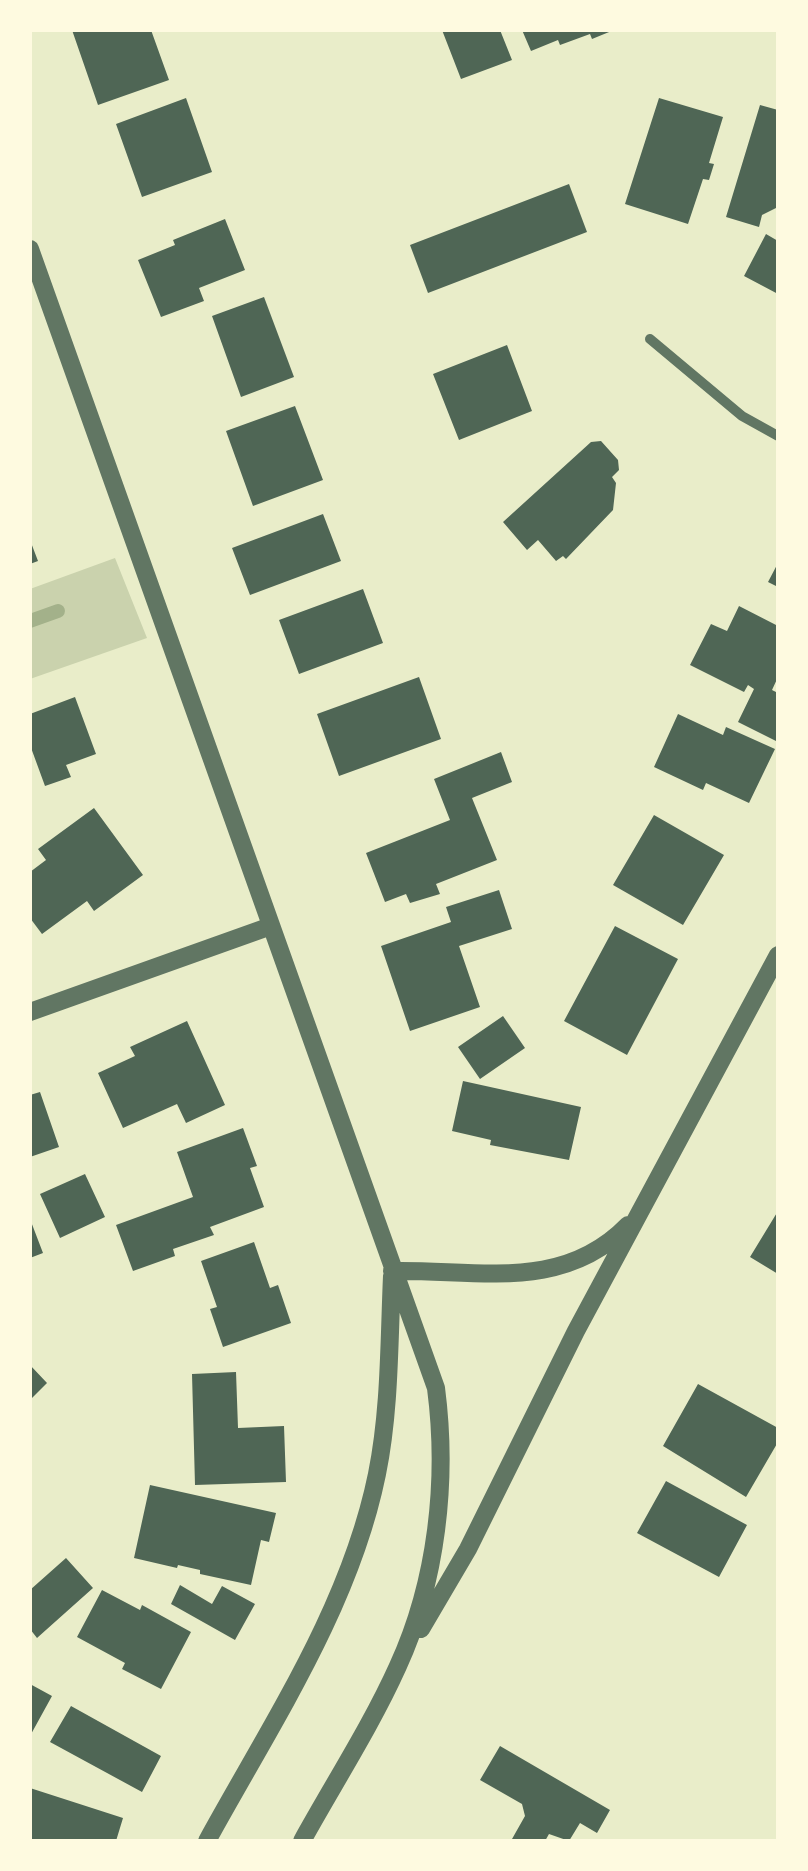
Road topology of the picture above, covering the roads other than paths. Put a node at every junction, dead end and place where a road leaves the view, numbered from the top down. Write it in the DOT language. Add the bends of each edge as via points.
graph roads {
  1 [pos="30,249"];
  2 [pos="650,339"];
  3 [pos="778,436"];
  4 [pos="271,926"];
  5 [pos="778,955"];
  6 [pos="30,1012"];
  7 [pos="645,1201"];
  8 [pos="392,1271"];
  9 [pos="398,1668"];
  10 [pos="207,1841"];
  11 [pos="302,1841"];
  1 -- 4 [label="street"];
  2 -- 3 [label="street" via="742,416"];
  4 -- 6 [label="street"];
  4 -- 8 [label="street"];
  5 -- 7 [label="street"];
  7 -- 8 [label="street" via="616,1236 559,1267"];
  7 -- 9 [label="street" via="468,1549"];
  8 -- 9 [label="street" via="432,1374 439,1427 432,1556"];
  8 -- 10 [label="street" via="382,1440 355,1554 305,1662"];
  9 -- 11 [label="street"];
}
